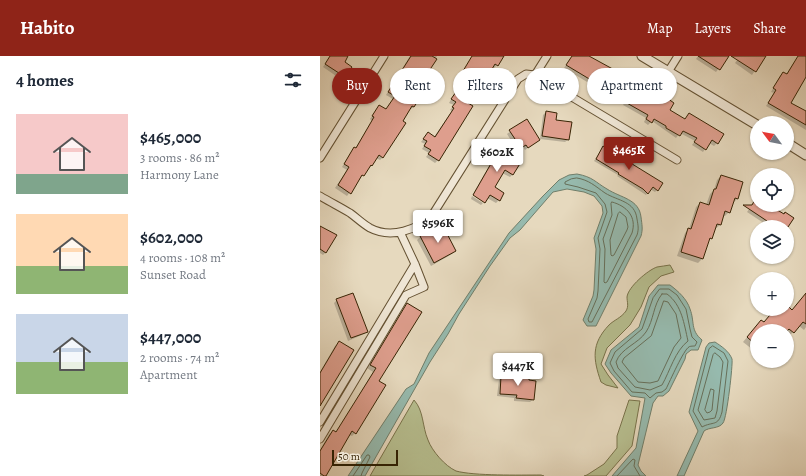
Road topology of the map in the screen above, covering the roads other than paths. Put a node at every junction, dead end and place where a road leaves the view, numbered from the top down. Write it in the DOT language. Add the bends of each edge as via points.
graph roads {
  1 [pos="384,56"];
  2 [pos="547,56"];
  3 [pos="642,56"];
  4 [pos="678,56"];
  5 [pos="539,68"];
  6 [pos="662,68"];
  7 [pos="670,68"];
  8 [pos="525,75"];
  9 [pos="677,77"];
  10 [pos="579,101"];
  11 [pos="750,121"];
  12 [pos="794,147"];
  13 [pos="806,155"];
  14 [pos="320,158"];
  15 [pos="677,160"];
  16 [pos="320,196"];
  17 [pos="400,232"];
  18 [pos="415,264"];
  19 [pos="320,422"];
  20 [pos="320,439"];
  1 -- 14 [label="street"];
  2 -- 5 [label="street"];
  3 -- 6 [label="street"];
  4 -- 7 [label="street"];
  8 -- 17 [label="street" via="518,79 433,214 419,225"];
  9 -- 11 [label="street"];
  10 -- 15 [label="street"];
  12 -- 13 [label="street"];
  16 -- 17 [label="street" via="369,228 386,233"];
  17 -- 18 [label="street"];
  18 -- 19 [label="street"];
  18 -- 20 [label="street" via="424,287 406,295"];
}
